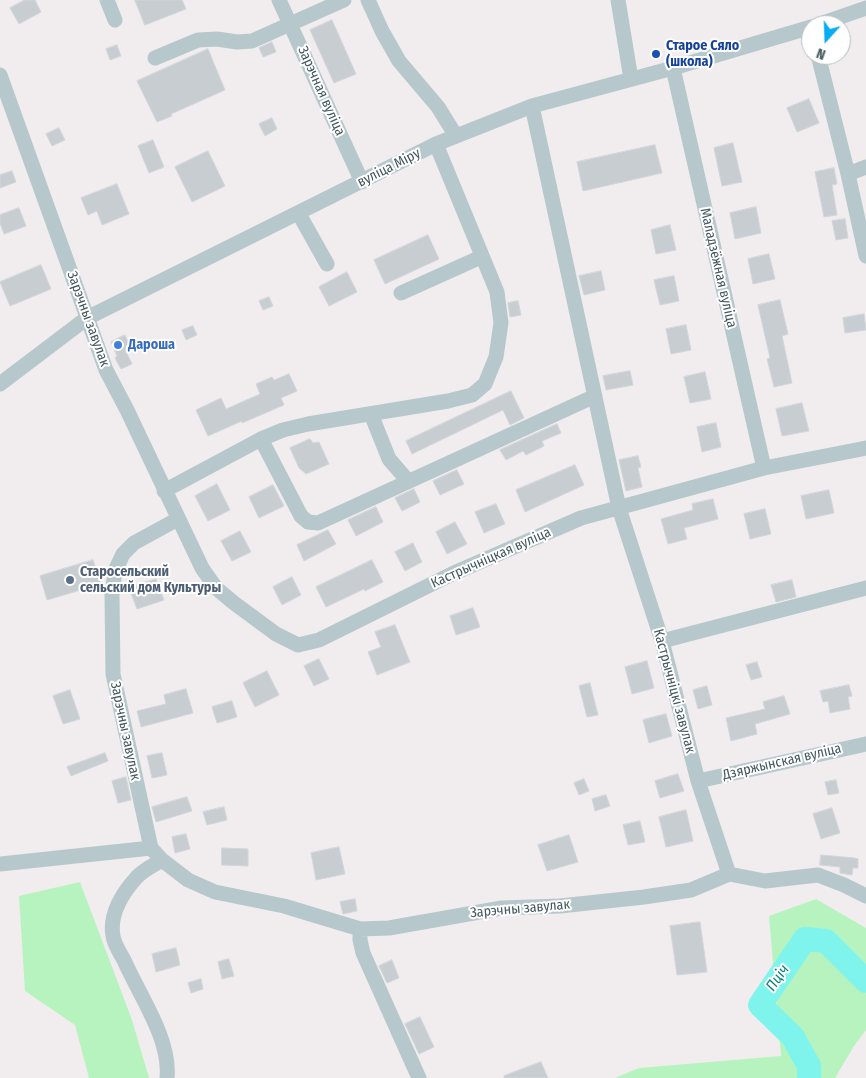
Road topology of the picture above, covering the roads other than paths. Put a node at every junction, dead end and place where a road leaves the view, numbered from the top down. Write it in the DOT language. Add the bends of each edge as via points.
graph roads {
  1 [pos="107,0"];
  2 [pos="279,0"];
  3 [pos="344,0"];
  4 [pos="368,0"];
  5 [pos="618,0"];
  6 [pos="866,8"];
  7 [pos="846,15"];
  8 [pos="115,20"];
  9 [pos="290,25"];
  10 [pos="801,30"];
  11 [pos="155,58"];
  12 [pos="821,65"];
  13 [pos="673,68"];
  14 [pos="0,75"];
  15 [pos="631,79"];
  16 [pos="532,106"];
  17 [pos="456,136"];
  18 [pos="436,144"];
  19 [pos="866,167"];
  20 [pos="848,174"];
  21 [pos="362,182"];
  22 [pos="299,214"];
  23 [pos="866,256"];
  24 [pos="481,257"];
  25 [pos="327,264"];
  26 [pos="401,293"];
  27 [pos="87,318"];
  28 [pos="0,384"];
  29 [pos="595,396"];
  30 [pos="371,414"];
  31 [pos="261,439"];
  32 [pos="866,448"];
  33 [pos="764,468"];
  34 [pos="408,481"];
  35 [pos="164,491"];
  36 [pos="619,508"];
  37 [pos="178,519"];
  38 [pos="866,588"];
  39 [pos="662,640"];
  40 [pos="866,744"];
  41 [pos="698,781"];
  42 [pos="151,848"];
  43 [pos="162,860"];
  44 [pos="0,864"];
  45 [pos="729,874"];
  46 [pos="866,896"];
  47 [pos="360,929"];
  48 [pos="167,1078"];
  49 [pos="419,1078"];
  1 -- 8 [label="street"];
  2 -- 9 [label="street, Зарэчная вуліца"];
  3 -- 9 [label="street"];
  4 -- 17 [label="street" via="399,60 438,107"];
  5 -- 15 [label="street"];
  6 -- 7 [label="street"];
  9 -- 11 [label="street" via="252,41 198,40"];
  9 -- 21 [label="street, Зарэчная вуліца"];
  10 -- 13 [label="street, вуліца Міру"];
  12 -- 20 [label="street"];
  13 -- 15 [label="street, вуліца Міру"];
  13 -- 33 [label="street, Маладзёжная вуліца"];
  14 -- 27 [label="street, Зарэчны завулак"];
  15 -- 16 [label="street, вуліца Міру"];
  16 -- 17 [label="street, вуліца Міру"];
  16 -- 29 [label="street, Кастрычніцкі завулак"];
  17 -- 18 [label="street, вуліца Міру"];
  18 -- 21 [label="street, вуліца Міру"];
  18 -- 24 [label="street"];
  19 -- 20 [label="street"];
  20 -- 23 [label="street"];
  21 -- 22 [label="street, вуліца Міру"];
  22 -- 25 [label="street"];
  22 -- 27 [label="street, вуліца Міру"];
  24 -- 26 [label="street"];
  24 -- 30 [label="street" via="496,292 501,322 496,357 485,384 472,395"];
  27 -- 28 [label="street, вуліца Міру"];
  27 -- 35 [label="street, Зарэчны завулак" via="106,370"];
  29 -- 34 [label="street"];
  29 -- 36 [label="street, Кастрычніцкі завулак"];
  30 -- 31 [label="street" via="308,424"];
  30 -- 34 [label="street" via="389,459"];
  31 -- 34 [label="street" via="301,516 308,522 318,523"];
  31 -- 35 [label="street"];
  32 -- 33 [label="street, Кастрычніцкая вуліца"];
  33 -- 36 [label="street, Кастрычніцкая вуліца"];
  35 -- 37 [label="street, Зарэчны завулак"];
  36 -- 37 [label="street, Кастрычніцкая вуліца" via="581,518 454,573 319,640 298,645 276,634 216,588 202,568"];
  36 -- 39 [label="street, Кастрычніцкі завулак"];
  37 -- 42 [label="street, Зарэчны завулак" via="134,543 123,554 115,570 112,595 113,674"];
  38 -- 39 [label="street"];
  39 -- 41 [label="street, Кастрычніцкі завулак"];
  40 -- 41 [label="street, Дзяржынская вуліца"];
  41 -- 45 [label="street, Кастрычніцкі завулак"];
  42 -- 43 [label="street, Зарэчны завулак"];
  42 -- 44 [label="street"];
  43 -- 47 [label="street, Зарэчны завулак" via="188,880 215,892 284,906"];
  43 -- 48 [label="street" via="138,876 122,896 113,918 113,936 155,1024 164,1048"];
  45 -- 46 [label="street" via="765,880 818,875"];
  45 -- 47 [label="street, Зарэчны завулак" via="691,890 653,896 560,906 502,908 389,928"];
  47 -- 49 [label="street" via="363,952"];
}
